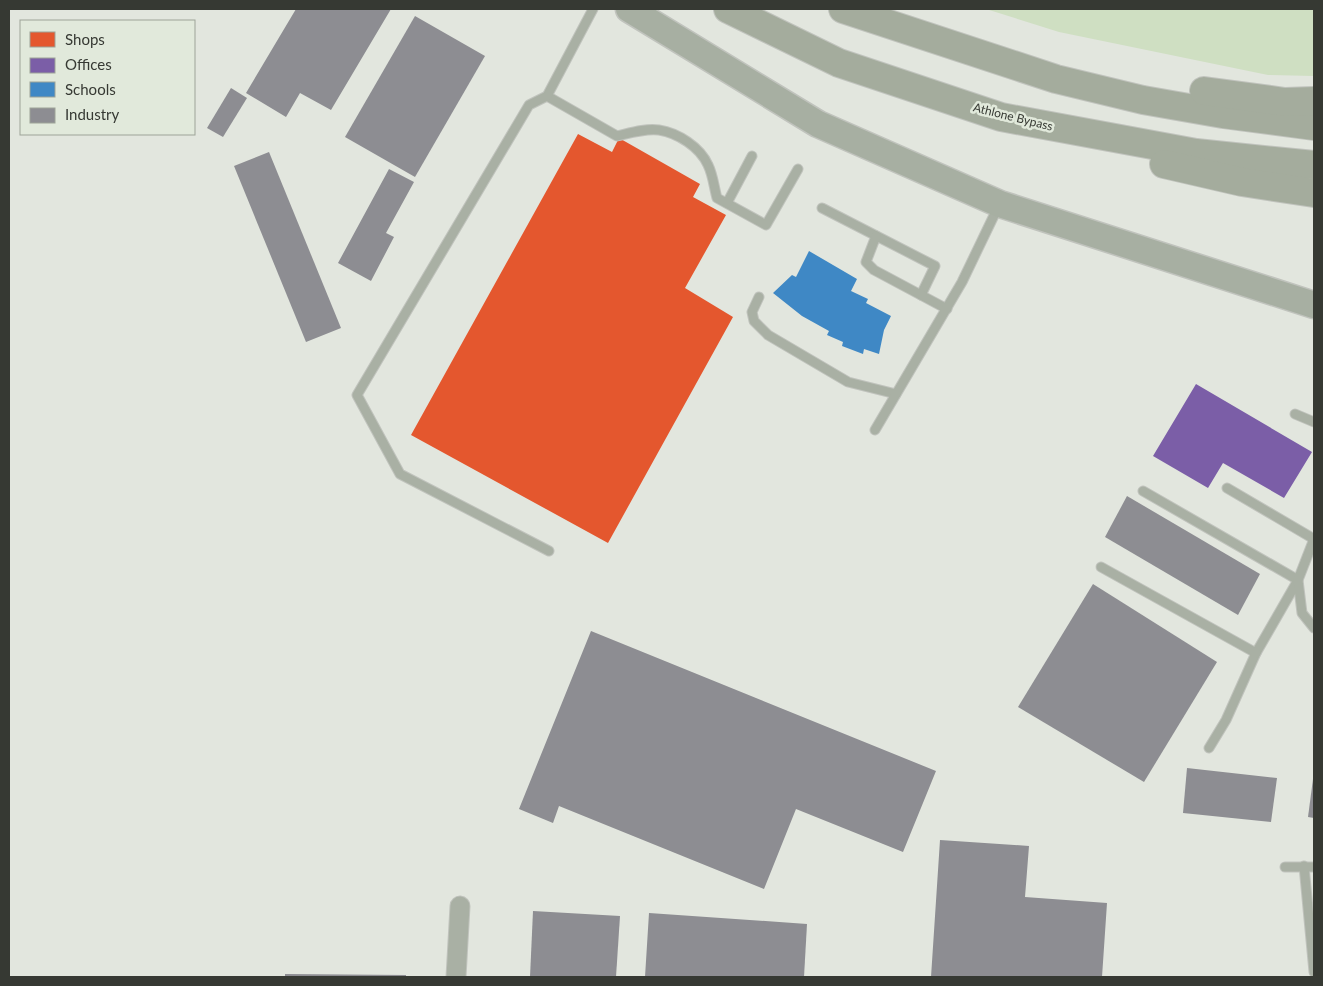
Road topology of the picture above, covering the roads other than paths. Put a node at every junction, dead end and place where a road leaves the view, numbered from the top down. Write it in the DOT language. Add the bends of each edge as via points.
graph roads {
  1 [pos="593,9"];
  2 [pos="629,9"];
  3 [pos="728,9"];
  4 [pos="843,9"];
  5 [pos="976,52"];
  6 [pos="548,96"];
  7 [pos="1314,101"];
  8 [pos="1001,117"];
  9 [pos="1314,126"];
  10 [pos="752,156"];
  11 [pos="1314,165"];
  12 [pos="798,169"];
  13 [pos="1314,194"];
  14 [pos="727,203"];
  15 [pos="1000,204"];
  16 [pos="822,208"];
  17 [pos="876,236"];
  18 [pos="921,295"];
  19 [pos="759,297"];
  20 [pos="1314,305"];
  21 [pos="947,309"];
  22 [pos="896,394"];
  23 [pos="1295,414"];
  24 [pos="1314,422"];
  25 [pos="875,430"];
  26 [pos="1227,488"];
  27 [pos="1143,491"];
  28 [pos="1314,539"];
  29 [pos="549,551"];
  30 [pos="1101,566"];
  31 [pos="1298,580"];
  32 [pos="1314,628"];
  33 [pos="1256,653"];
  34 [pos="1209,748"];
  35 [pos="1285,866"];
  36 [pos="1304,866"];
  37 [pos="1314,866"];
  38 [pos="460,906"];
  39 [pos="1314,972"];
  40 [pos="456,977"];
  1 -- 6 [label="lane"];
  2 -- 15 [label="street" via="818,124"];
  3 -- 8 [label="highway, Athlone Bypass" via="839,62"];
  4 -- 5 [label="highway"];
  5 -- 7 [label="highway" via="1227,95 1285,102"];
  5 -- 9 [label="highway" via="1056,79 1144,100"];
  6 -- 14 [label="lane" via="617,136 660,130 683,139 698,149 708,164 717,198"];
  6 -- 29 [label="lane" via="529,105 357,395 400,474"];
  8 -- 11 [label="highway, Athlone Bypass" via="1196,153"];
  8 -- 13 [label="highway" via="1100,149 1242,182"];
  10 -- 14 [label="lane"];
  12 -- 14 [label="lane" via="766,225"];
  15 -- 20 [label="street"];
  15 -- 21 [label="lane"];
  16 -- 17 [label="lane"];
  17 -- 18 [label="lane" via="866,262 874,270"];
  17 -- 18 [label="lane" via="935,266"];
  18 -- 21 [label="lane"];
  19 -- 22 [label="lane" via="752,312 754,321 768,335 848,382"];
  21 -- 22 [label="lane"];
  22 -- 25 [label="lane"];
  23 -- 24 [label="lane"];
  26 -- 28 [label="lane"];
  27 -- 31 [label="lane"];
  28 -- 31 [label="lane"];
  30 -- 33 [label="lane"];
  31 -- 32 [label="lane" via="1302,613"];
  31 -- 33 [label="lane"];
  33 -- 34 [label="lane" via="1226,720"];
  35 -- 36 [label="lane"];
  36 -- 37 [label="lane"];
  36 -- 39 [label="lane"];
  38 -- 40 [label="street"];
}
